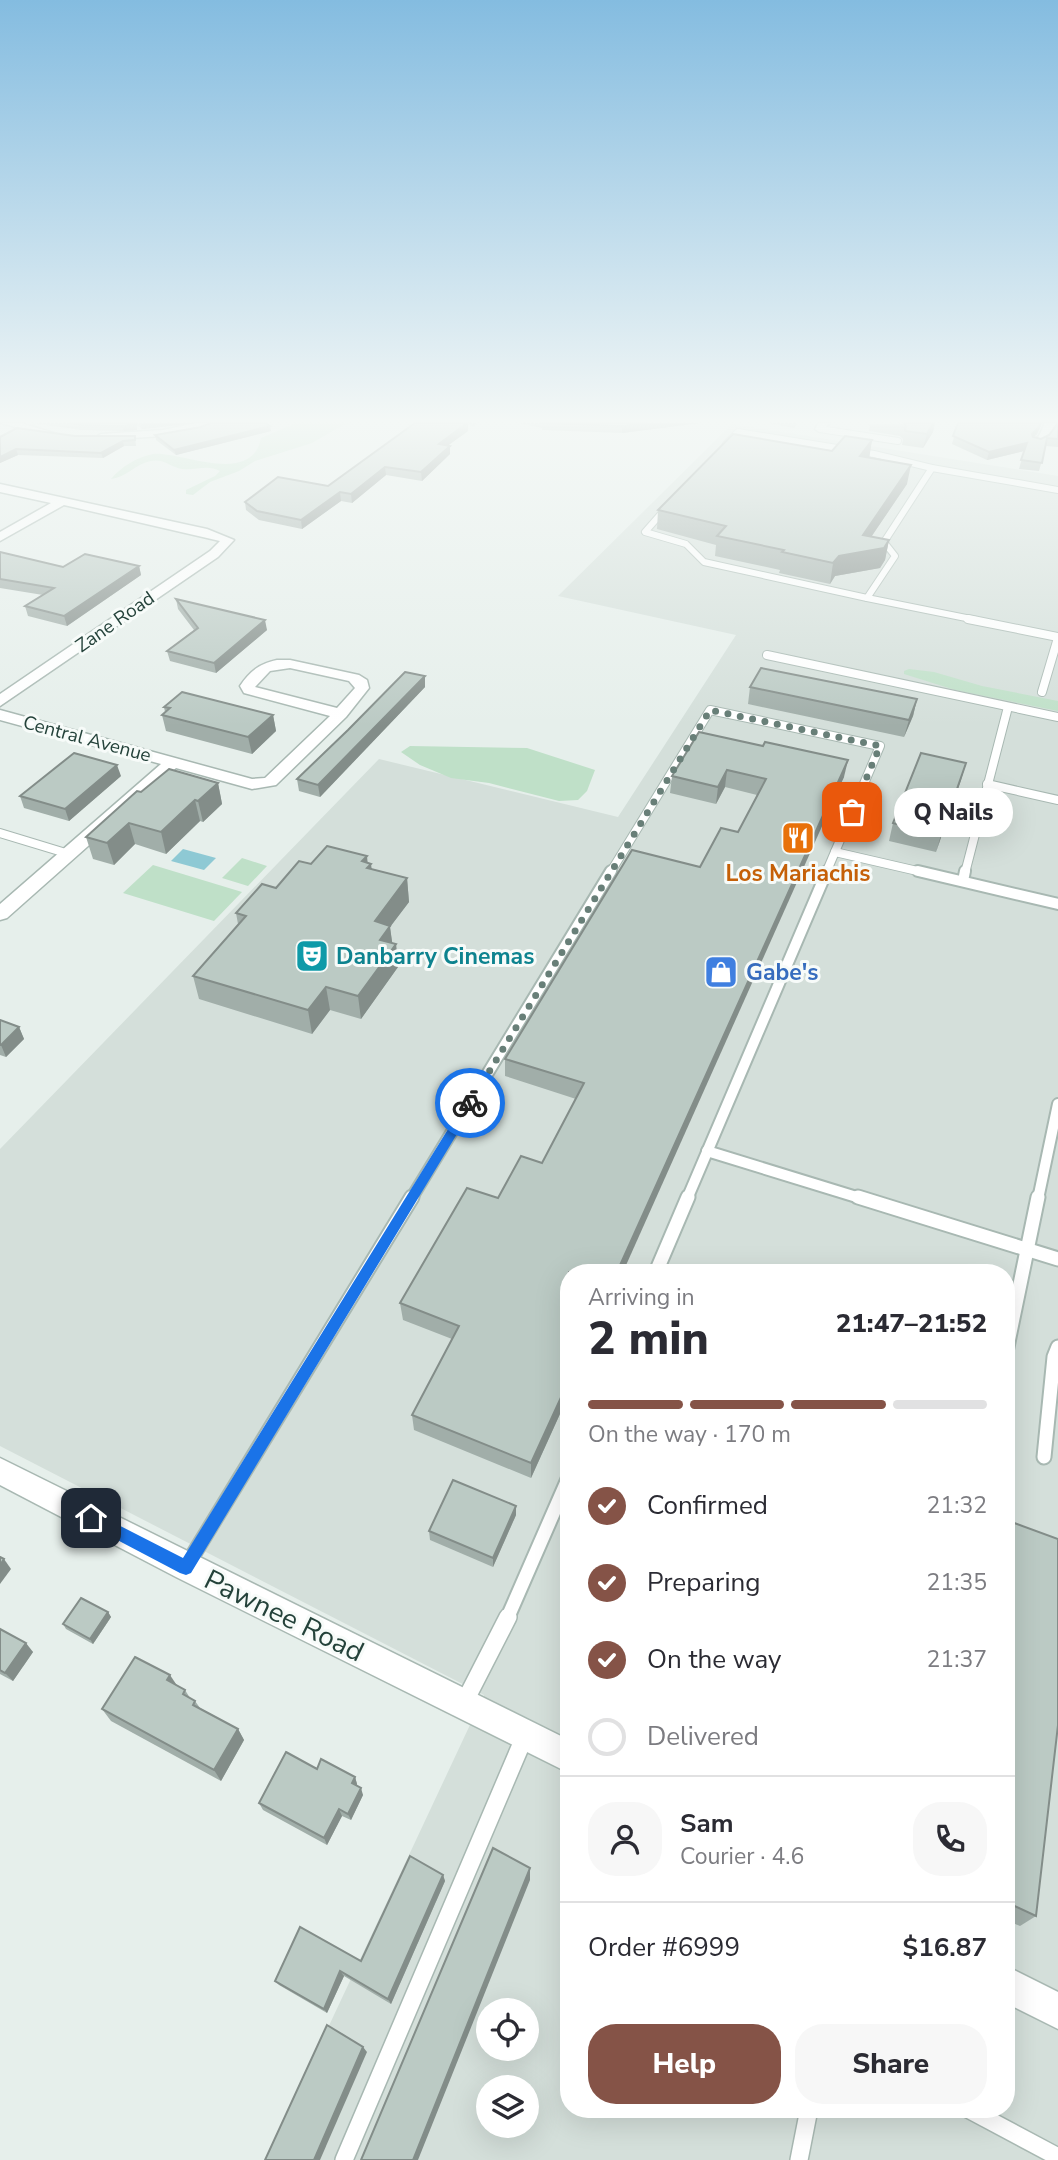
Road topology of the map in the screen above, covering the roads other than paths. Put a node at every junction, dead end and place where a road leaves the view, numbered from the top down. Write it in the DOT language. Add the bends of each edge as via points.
graph roads {
  1 [pos="23,524"];
  2 [pos="164,524"];
  3 [pos="652,524"];
  4 [pos="896,524"];
  5 [pos="0,537"];
  6 [pos="867,597"];
  7 [pos="1058,638"];
  8 [pos="767,655"];
  9 [pos="1042,692"];
  10 [pos="0,701"];
  11 [pos="1008,707"];
  12 [pos="341,714"];
  13 [pos="0,715"];
  14 [pos="1058,717"];
  15 [pos="173,762"];
  16 [pos="987,784"];
  17 [pos="1058,800"];
  18 [pos="0,833"];
  19 [pos="835,852"];
  20 [pos="69,854"];
  21 [pos="963,881"];
  22 [pos="1058,904"];
  23 [pos="0,914"];
  24 [pos="1058,1104"];
  25 [pos="708,1150"];
  26 [pos="1029,1251"];
  27 [pos="1058,1259"];
  28 [pos="659,1264"];
  29 [pos="1015,1312"];
  30 [pos="1058,1347"];
  31 [pos="1044,1457"];
  32 [pos="0,1471"];
  33 [pos="560,1498"];
  34 [pos="186,1567"];
  35 [pos="464,1704"];
  36 [pos="525,1735"];
  37 [pos="560,1753"];
  38 [pos="1015,1989"];
  39 [pos="1058,2011"];
  40 [pos="807,2118"];
  41 [pos="985,2118"];
  42 [pos="1058,2157"];
  43 [pos="344,2160"];
  44 [pos="799,2160"];
  1 -- 5 [label="street"];
  2 -- 10 [label="street, Zane Road" via="228,540"];
  3 -- 6 [label="lane" via="645,532 686,544 704,562"];
  4 -- 6 [label="lane" via="884,542 895,556"];
  6 -- 7 [label="lane"];
  7 -- 9 [label="lane"];
  8 -- 11 [label="lane"];
  11 -- 14 [label="lane"];
  11 -- 16 [label="lane"];
  12 -- 12 [label="street" via="362,688 359,680 279,663 266,667 247,686 257,693"];
  12 -- 15 [label="street, Central Avenue" via="264,784"];
  13 -- 15 [label="street, Central Avenue"];
  15 -- 20 [label="street"];
  16 -- 17 [label="lane"];
  16 -- 21 [label="lane"];
  18 -- 20 [label="lane"];
  19 -- 21 [label="lane"];
  19 -- 25 [label="lane"];
  19 -- 34 [label="lane" via="880,746 710,710"];
  20 -- 23 [label="street"];
  21 -- 22 [label="lane"];
  24 -- 26 [label="lane"];
  25 -- 26 [label="lane"];
  25 -- 28 [label="lane"];
  26 -- 27 [label="lane"];
  26 -- 29 [label="lane"];
  30 -- 31 [label="lane"];
  32 -- 34 [label="street, Pawnee Road"];
  33 -- 35 [label="lane" via="514,1605"];
  34 -- 35 [label="street, Pawnee Road"];
  35 -- 36 [label="street, Pawnee Road"];
  36 -- 37 [label="street, Pawnee Road"];
  36 -- 43 [label="lane"];
  38 -- 39 [label="street"];
  40 -- 44 [label="lane"];
  41 -- 42 [label="lane"];
}
